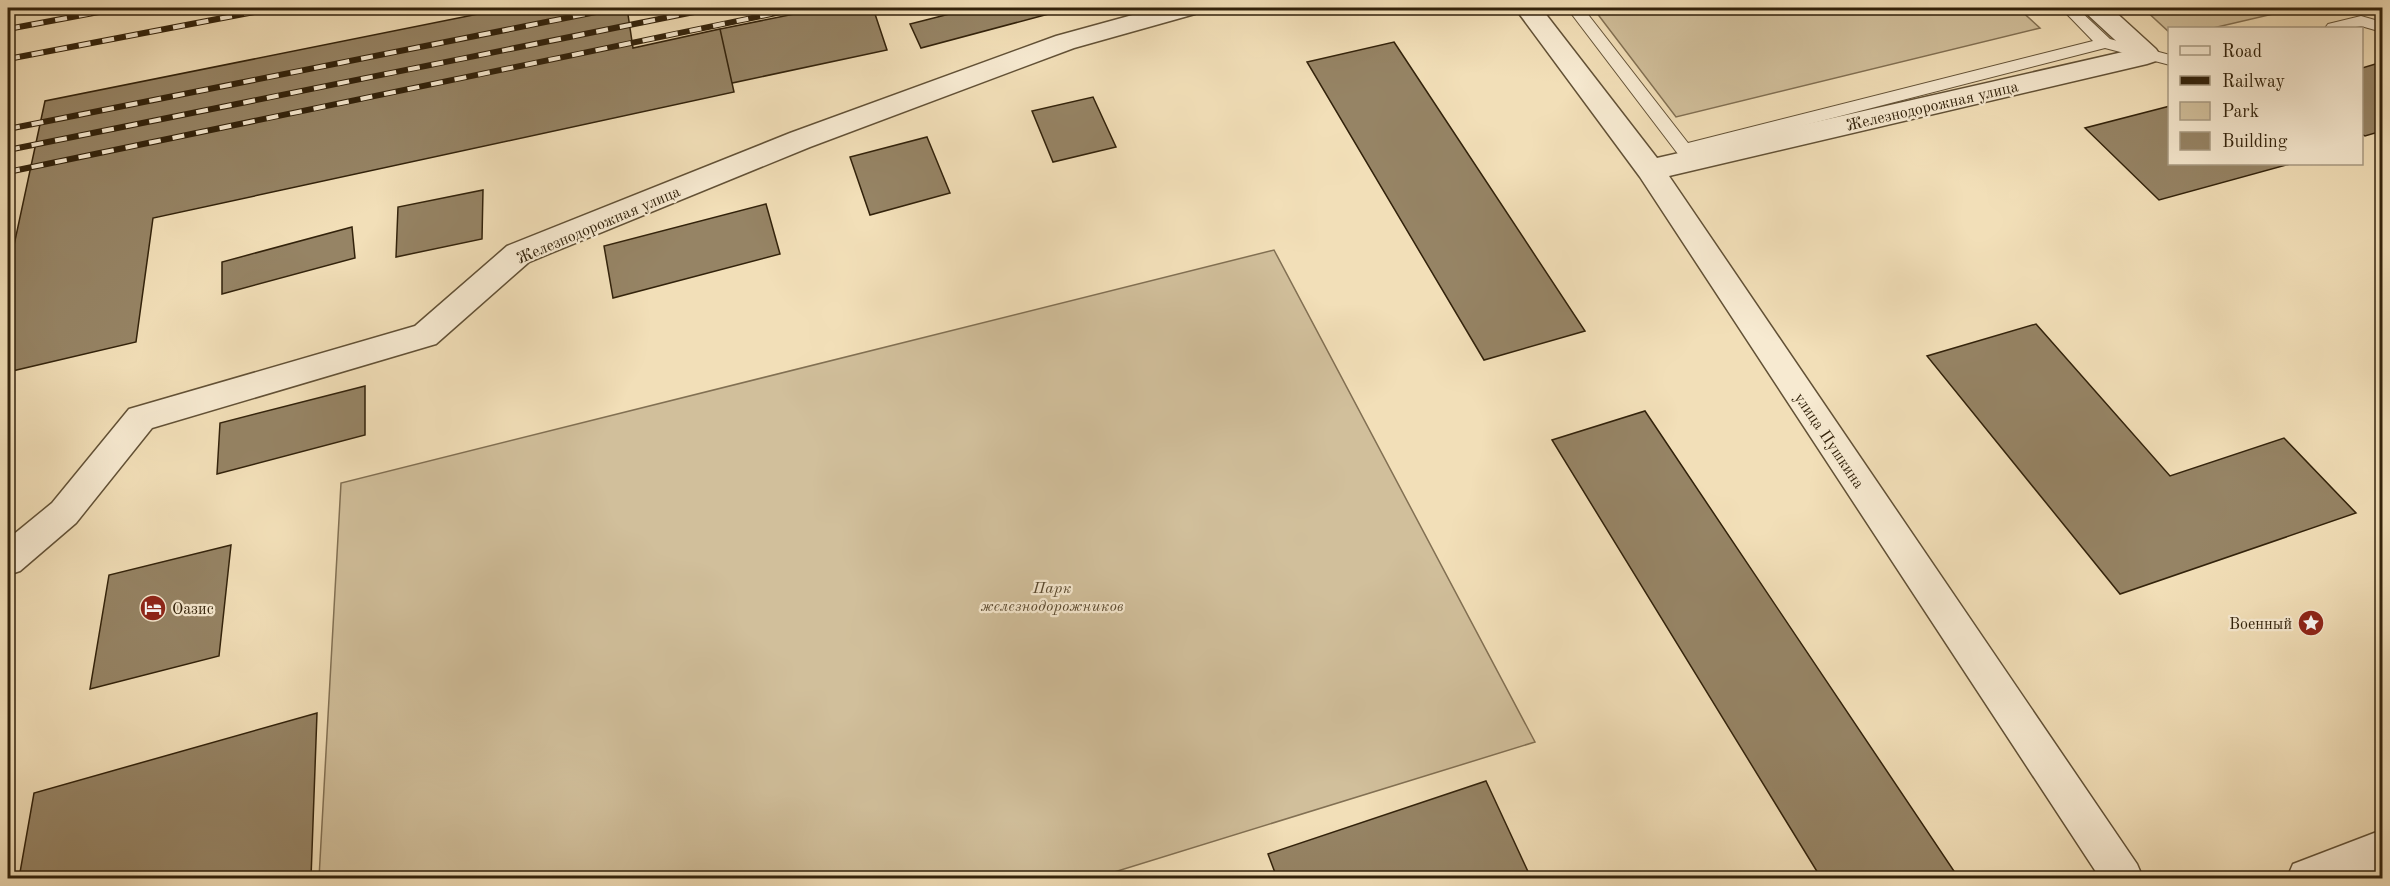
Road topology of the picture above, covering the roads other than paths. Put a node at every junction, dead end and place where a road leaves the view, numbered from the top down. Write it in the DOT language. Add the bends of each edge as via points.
graph roads {
  1 [pos="1186,8"];
  2 [pos="1528,8"];
  3 [pos="1575,8"];
  4 [pos="2067,8"];
  5 [pos="2096,8"];
  6 [pos="2337,27"];
  7 [pos="2382,27"];
  8 [pos="2105,44"];
  9 [pos="2158,58"];
  10 [pos="1650,170"];
  11 [pos="8,560"];
  12 [pos="2382,850"];
  13 [pos="2123,879"];
  14 [pos="2307,879"];
  1 -- 11 [label="street, Железнодорожная улица" via="1065,42 800,140 518,254 425,335 141,418 64,513"];
  2 -- 10 [label="street, улица Пушкина"];
  3 -- 8 [label="lane" via="1684,150"];
  4 -- 8 [label="lane"];
  5 -- 9 [label="street"];
  6 -- 7 [label="lane" via="2361,21"];
  8 -- 9 [label="lane"];
  9 -- 10 [label="street, Железнодорожная улица"];
  10 -- 13 [label="street, улица Пушкина"];
  12 -- 14 [label="street"];
}
